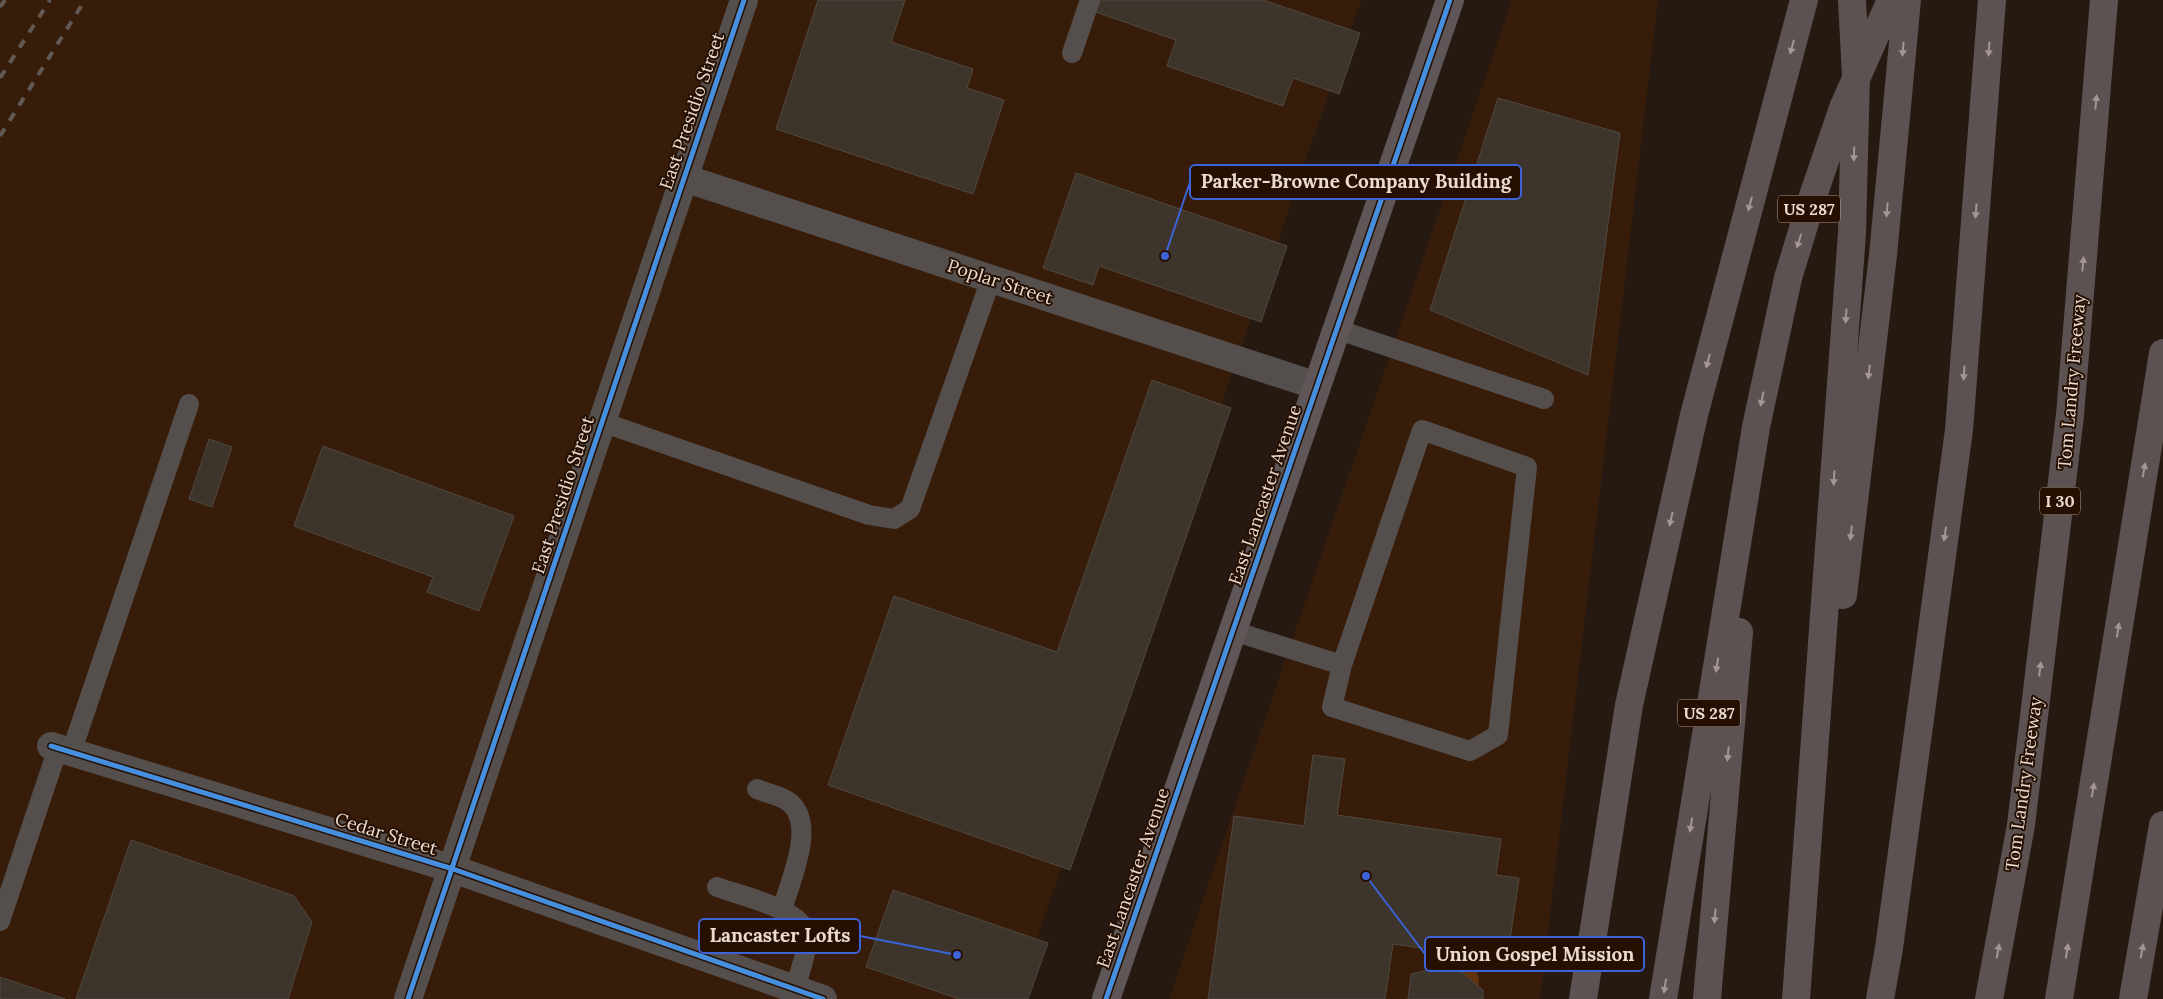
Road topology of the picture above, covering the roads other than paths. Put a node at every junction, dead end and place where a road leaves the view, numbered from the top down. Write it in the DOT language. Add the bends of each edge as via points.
graph roads {
  1 [pos="744,0"];
  2 [pos="1090,0"];
  3 [pos="1450,0"];
  4 [pos="1804,0"];
  5 [pos="1852,0"];
  6 [pos="1891,0"];
  7 [pos="1907,0"];
  8 [pos="1992,0"];
  9 [pos="2104,0"];
  10 [pos="1072,53"];
  11 [pos="684,178"];
  12 [pos="991,279"];
  13 [pos="1336,329"];
  14 [pos="2163,354"];
  15 [pos="1317,386"];
  16 [pos="1544,399"];
  17 [pos="189,404"];
  18 [pos="602,422"];
  19 [pos="1756,427"];
  20 [pos="1233,631"];
  21 [pos="1342,665"];
  22 [pos="60,749"];
  23 [pos="757,789"];
  24 [pos="2163,825"];
  25 [pos="453,869"];
  26 [pos="717,887"];
  27 [pos="782,910"];
  28 [pos="0,921"];
  29 [pos="795,989"];
  30 [pos="1796,994"];
  31 [pos="408,999"];
  32 [pos="824,999"];
  33 [pos="1106,999"];
  34 [pos="1583,999"];
  35 [pos="1663,999"];
  36 [pos="1707,999"];
  37 [pos="1880,999"];
  38 [pos="1989,999"];
  39 [pos="2059,999"];
  40 [pos="2133,999"];
  1 -- 11 [label="street, East Presidio Street"];
  2 -- 10 [label="lane"];
  3 -- 13 [label="main road, East Lancaster Avenue"];
  4 -- 34 [label="highway, one-way" via="1694,415 1634,686"];
  5 -- 30 [label="highway, one-way" via="1856,76 1852,234"];
  6 -- 19 [label="highway, US 287, one-way" via="1843,108 1813,196 1788,278"];
  7 -- 30 [label="highway, one-way" via="1883,255"];
  8 -- 37 [label="highway, one-way" via="1959,430"];
  38 -- 9 [label="highway, Tom Landry Freeway / I 30, one-way" via="2021,826 2070,415"];
  11 -- 12 [label="street, Poplar Street"];
  11 -- 18 [label="street, East Presidio Street"];
  12 -- 15 [label="street, Poplar Street"];
  12 -- 18 [label="lane" via="910,509 894,519 868,515"];
  13 -- 15 [label="main road, East Lancaster Avenue"];
  13 -- 16 [label="lane"];
  39 -- 14 [label="highway, one-way"];
  15 -- 20 [label="main road, East Lancaster Avenue"];
  17 -- 22 [label="lane"];
  18 -- 25 [label="street, East Presidio Street"];
  19 -- 35 [label="highway, US 287, one-way"];
  19 -- 36 [label="highway, one-way"];
  20 -- 21 [label="lane"];
  20 -- 33 [label="main road, East Lancaster Avenue"];
  21 -- 21 [label="lane" via="1422,430 1527,467 1498,735 1470,751 1332,707"];
  22 -- 25 [label="street, Cedar Street"];
  22 -- 28 [label="lane"];
  23 -- 27 [label="lane" via="787,800 802,819 803,833"];
  40 -- 24 [label="highway, one-way"];
  25 -- 29 [label="street, Cedar Street"];
  25 -- 31 [label="street, East Presidio Street"];
  26 -- 27 [label="lane"];
  27 -- 29 [label="lane" via="800,919 806,932 806,946"];
  29 -- 32 [label="street, Cedar Street"];
}
